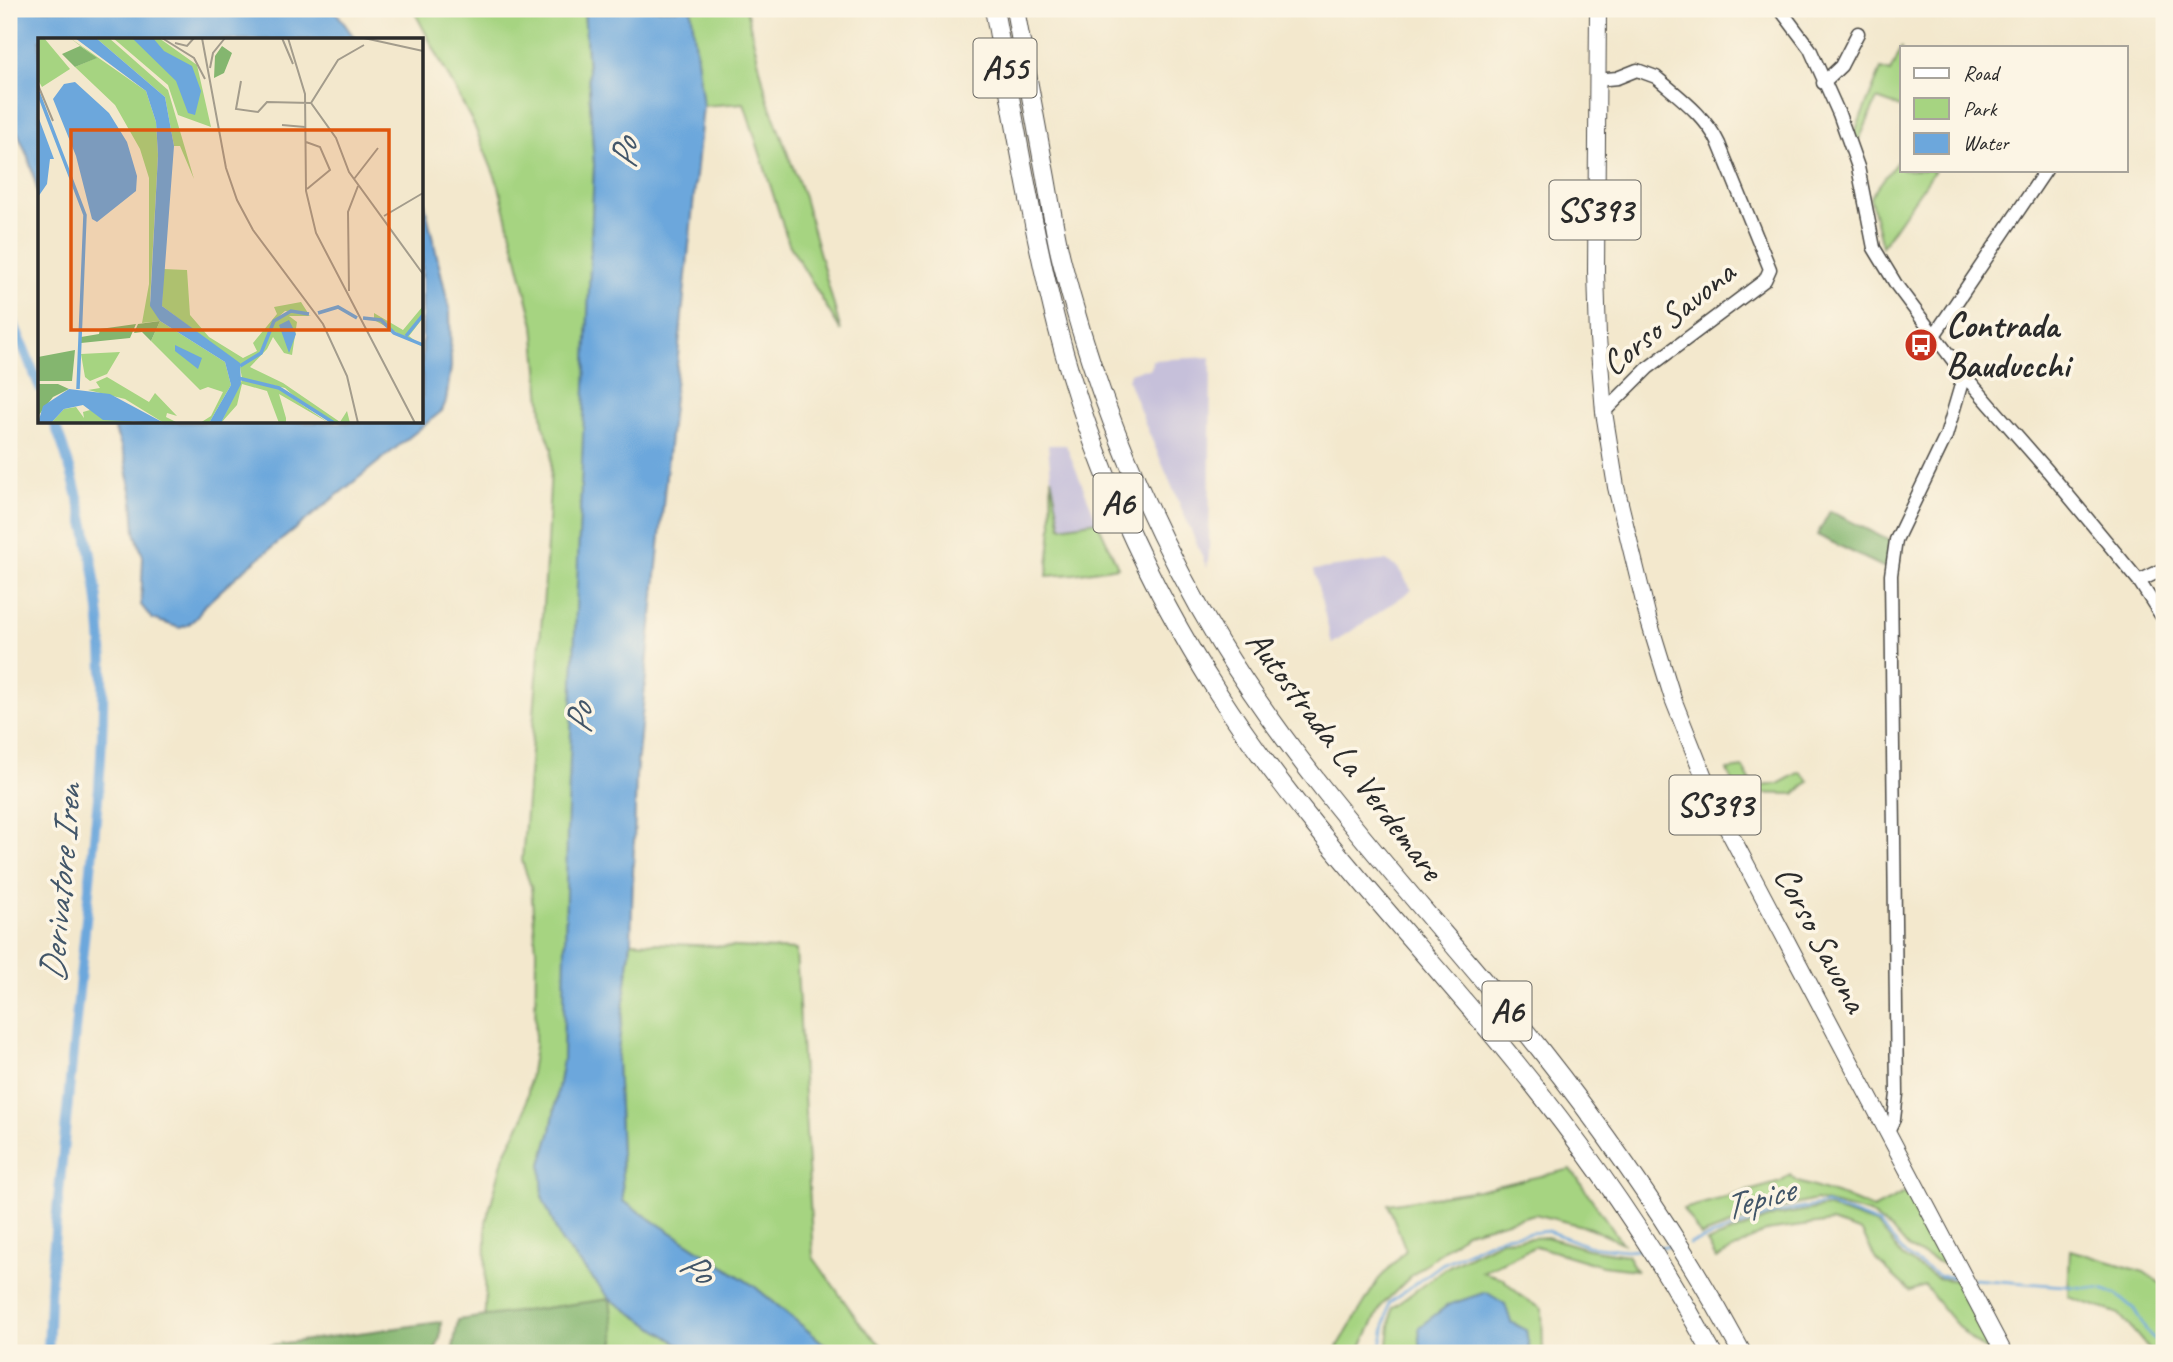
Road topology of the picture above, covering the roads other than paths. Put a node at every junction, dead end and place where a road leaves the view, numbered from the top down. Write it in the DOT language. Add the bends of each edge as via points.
graph roads {
  1 [pos="994,9"];
  2 [pos="1015,9"];
  3 [pos="1598,9"];
  4 [pos="1780,9"];
  5 [pos="1858,33"];
  6 [pos="1597,80"];
  7 [pos="1823,83"];
  8 [pos="1037,124"];
  9 [pos="1016,127"];
  10 [pos="2045,172"];
  11 [pos="1935,334"];
  12 [pos="1964,375"];
  13 [pos="1604,412"];
  14 [pos="2164,569"];
  15 [pos="2139,581"];
  16 [pos="2164,620"];
  17 [pos="1887,1133"];
  18 [pos="1712,1353"];
  19 [pos="1742,1353"];
  20 [pos="2004,1353"];
  1 -- 9 [label="highway, A55"];
  2 -- 8 [label="highway, A55"];
  3 -- 6 [label="main road, Corso Savona / SS393"];
  4 -- 7 [label="street" via="1810,49"];
  5 -- 7 [label="street" via="1841,66"];
  6 -- 13 [label="main road, Corso Savona / SS393" via="1596,271"];
  6 -- 13 [label="street, Corso Savona" via="1637,70 1648,73 1699,115 1719,144 1770,269 1765,279 1648,368"];
  7 -- 11 [label="street" via="1858,167 1874,248"];
  8 -- 19 [label="highway, Autostrada La Verdemare / A6" via="1061,258 1090,361 1133,475 1194,598 1297,756 1538,1046 1600,1129 1664,1220"];
  9 -- 18 [label="highway, Autostrada La Verdemare / A6" via="1041,258 1071,376 1109,482 1183,635 1263,761 1566,1127 1658,1262"];
  10 -- 11 [label="street"];
  11 -- 12 [label="street"];
  12 -- 15 [label="street"];
  12 -- 17 [label="street" via="1945,436 1892,556 1897,1094"];
  13 -- 17 [label="main road, Corso Savona / SS393" via="1616,487 1673,699 1716,807"];
  14 -- 15 [label="street"];
  15 -- 16 [label="street"];
  17 -- 20 [label="main road, Corso Savona / SS393"];
}
